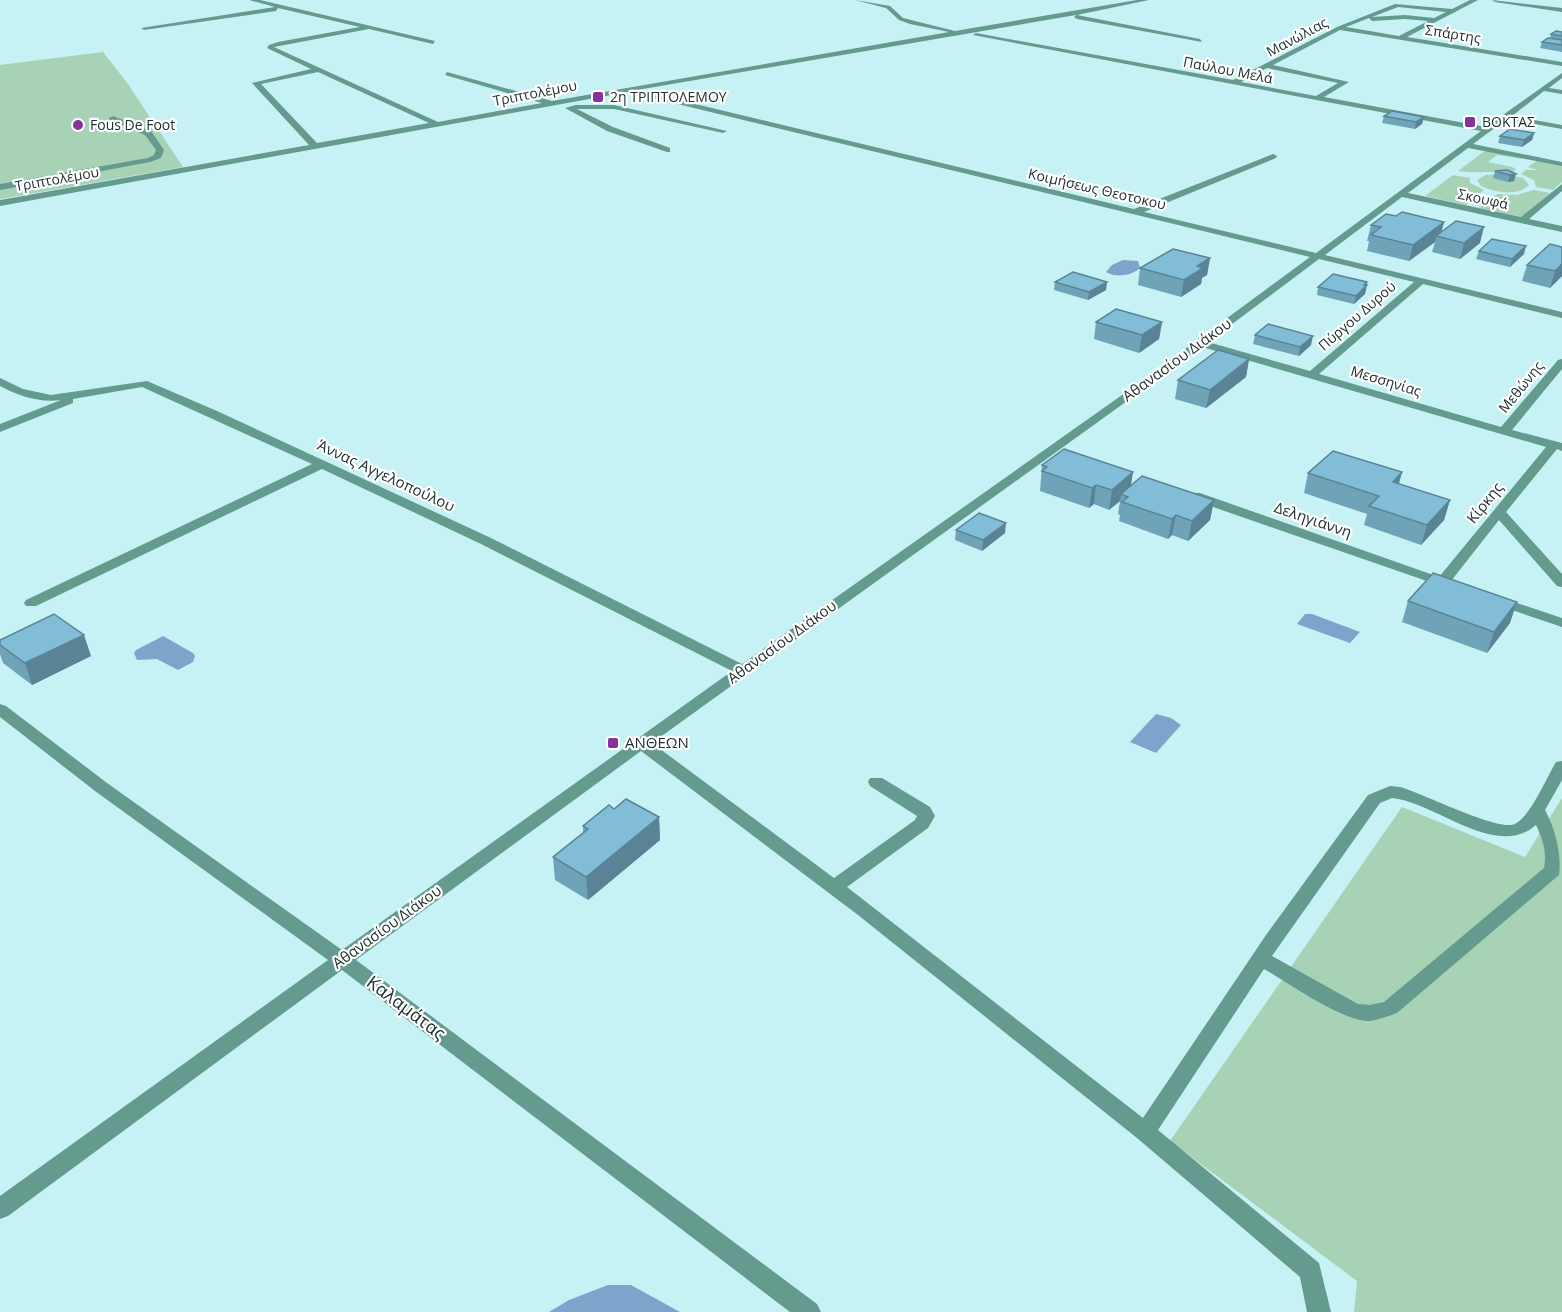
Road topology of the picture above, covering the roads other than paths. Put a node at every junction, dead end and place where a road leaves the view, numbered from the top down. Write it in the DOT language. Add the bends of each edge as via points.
graph roads {
  1 [pos="252,0"];
  2 [pos="858,0"];
  3 [pos="1112,0"];
  4 [pos="1146,0"];
  5 [pos="1475,0"];
  6 [pos="1496,0"];
  7 [pos="1132,3"];
  8 [pos="285,8"];
  9 [pos="1562,10"];
  10 [pos="1451,11"];
  11 [pos="1069,15"];
  12 [pos="1362,19"];
  13 [pos="1434,20"];
  14 [pos="370,27"];
  15 [pos="144,28"];
  16 [pos="1339,28"];
  17 [pos="963,33"];
  18 [pos="1400,38"];
  19 [pos="1200,41"];
  20 [pos="433,42"];
  21 [pos="1562,64"];
  22 [pos="1267,66"];
  23 [pos="319,70"];
  24 [pos="447,74"];
  25 [pos="1562,75"];
  26 [pos="1233,83"];
  27 [pos="1543,89"];
  28 [pos="626,90"];
  29 [pos="1562,92"];
  30 [pos="1317,98"];
  31 [pos="556,103"];
  32 [pos="567,107"];
  33 [pos="1506,117"];
  34 [pos="112,118"];
  35 [pos="439,125"];
  36 [pos="1562,127"];
  37 [pos="1489,130"];
  38 [pos="723,131"];
  39 [pos="1469,146"];
  40 [pos="316,147"];
  41 [pos="667,150"];
  42 [pos="1273,156"];
  43 [pos="1562,164"];
  44 [pos="1562,186"];
  45 [pos="0,187"];
  46 [pos="1399,194"];
  47 [pos="0,203"];
  48 [pos="1135,212"];
  49 [pos="1522,221"];
  50 [pos="1562,229"];
  51 [pos="1318,256"];
  52 [pos="1421,281"];
  53 [pos="1562,315"];
  54 [pos="1201,343"];
  55 [pos="1562,362"];
  56 [pos="1312,375"];
  57 [pos="0,381"];
  58 [pos="89,394"];
  59 [pos="0,428"];
  60 [pos="1504,432"];
  61 [pos="1558,446"];
  62 [pos="1053,447"];
  63 [pos="1076,454"];
  64 [pos="322,464"];
  65 [pos="1187,493"];
  66 [pos="1499,512"];
  67 [pos="1442,582"];
  68 [pos="1562,583"];
  69 [pos="1464,590"];
  70 [pos="1487,597"];
  71 [pos="32,603"];
  72 [pos="1559,618"];
  73 [pos="743,670"];
  74 [pos="3,715"];
  75 [pos="641,743"];
  76 [pos="1562,766"];
  77 [pos="876,782"];
  78 [pos="1536,810"];
  79 [pos="835,886"];
  80 [pos="1261,959"];
  81 [pos="342,960"];
  82 [pos="1145,1132"];
  83 [pos="0,1209"];
  84 [pos="808,1312"];
  85 [pos="1319,1312"];
  1 -- 8 [label="street"];
  2 -- 17 [label="street, Παύλου Μελά" via="888,7 901,19"];
  3 -- 7 [label="street"];
  4 -- 7 [label="street, Τριπτολέμου"];
  5 -- 10 [label="street"];
  6 -- 9 [label="street"];
  7 -- 11 [label="street, Τριπτολέμου"];
  8 -- 14 [label="street"];
  8 -- 15 [label="street"];
  10 -- 12 [label="street, Μανώλιας" via="1397,5"];
  10 -- 13 [label="street"];
  11 -- 17 [label="street, Τριπτολέμου"];
  11 -- 19 [label="street"];
  12 -- 13 [label="street"];
  12 -- 16 [label="street, Μανώλιας"];
  13 -- 18 [label="street"];
  14 -- 20 [label="street"];
  14 -- 23 [label="street" via="270,48"];
  16 -- 18 [label="street, Σπάρτης"];
  16 -- 22 [label="street, Μανώλιας"];
  17 -- 26 [label="street, Παύλου Μελά"];
  17 -- 28 [label="street, Τριπτολέμου"];
  18 -- 21 [label="street, Σπάρτης"];
  22 -- 26 [label="street, Μανώλιας"];
  22 -- 30 [label="street" via="1345,82"];
  23 -- 35 [label="street"];
  23 -- 40 [label="street" via="256,83"];
  24 -- 31 [label="street"];
  25 -- 27 [label="street, Αθανασίου Διάκου"];
  26 -- 30 [label="street, Παύλου Μελά"];
  27 -- 29 [label="street"];
  27 -- 33 [label="street, Αθανασίου Διάκου"];
  28 -- 31 [label="street, Τριπτολέμου"];
  28 -- 48 [label="street, Κοιμήσεως Θεοτοκου"];
  30 -- 37 [label="street, Παύλου Μελά"];
  31 -- 32 [label="street"];
  31 -- 35 [label="street, Τριπτολέμου"];
  32 -- 38 [label="street" via="614,107"];
  32 -- 41 [label="street" via="610,129"];
  33 -- 36 [label="street"];
  33 -- 37 [label="street, Αθανασίου Διάκου"];
  34 -- 45 [label="street" via="148,133 160,150 158,156"];
  35 -- 40 [label="street, Τριπτολέμου"];
  37 -- 39 [label="street, Αθανασίου Διάκου"];
  39 -- 43 [label="street"];
  39 -- 46 [label="street, Αθανασίου Διάκου"];
  40 -- 47 [label="street, Τριπτολέμου"];
  42 -- 48 [label="street"];
  44 -- 49 [label="street"];
  46 -- 49 [label="street, Σκουφά"];
  46 -- 51 [label="street, Αθανασίου Διάκου"];
  48 -- 51 [label="street, Κοιμήσεως Θεοτοκου"];
  49 -- 50 [label="street, Σκουφά"];
  51 -- 52 [label="street, Κοιμήσεως Θεοτοκου"];
  51 -- 54 [label="street, Αθανασίου Διάκου"];
  52 -- 53 [label="street, Κοιμήσεως Θεοτοκου"];
  52 -- 56 [label="street, Πύργου Δυρού"];
  54 -- 56 [label="street, Μεσσηνίας"];
  54 -- 62 [label="street, Αθανασίου Διάκου"];
  55 -- 60 [label="street, Μεθώνης"];
  56 -- 60 [label="street, Μεσσηνίας"];
  57 -- 58 [label="street, Άννας Αγγελοπούλου" via="20,392 51,398"];
  58 -- 59 [label="street"];
  58 -- 64 [label="street, Άννας Αγγελοπούλου" via="143,383"];
  60 -- 61 [label="street, Μεσσηνίας"];
  61 -- 66 [label="street, Κίρκης"];
  62 -- 63 [label="street"];
  62 -- 73 [label="street, Αθανασίου Διάκου"];
  64 -- 71 [label="street"];
  64 -- 73 [label="street, Άννας Αγγελοπούλου" via="497,546"];
  65 -- 67 [label="street, Δεληγιάννη"];
  66 -- 67 [label="street, Κίρκης"];
  66 -- 68 [label="street"];
  67 -- 69 [label="street, Δεληγιάννη"];
  70 -- 72 [label="street"];
  73 -- 75 [label="street, Αθανασίου Διάκου"];
  74 -- 81 [label="street, Καλαμάτας"];
  75 -- 79 [label="street"];
  75 -- 81 [label="street, Αθανασίου Διάκου"];
  76 -- 78 [label="street"];
  77 -- 79 [label="street" via="924,811 926,816 922,824"];
  78 -- 80 [label="street" via="1524,827 1513,832 1489,827 1413,796 1379,794"];
  78 -- 80 [label="street" via="1555,845 1554,871 1390,1008 1370,1013 1354,1011"];
  79 -- 82 [label="street"];
  80 -- 82 [label="street"];
  81 -- 83 [label="street, Αθανασίου Διάκου"];
  81 -- 84 [label="street, Καλαμάτας"];
  82 -- 85 [label="street" via="1311,1271"];
}
